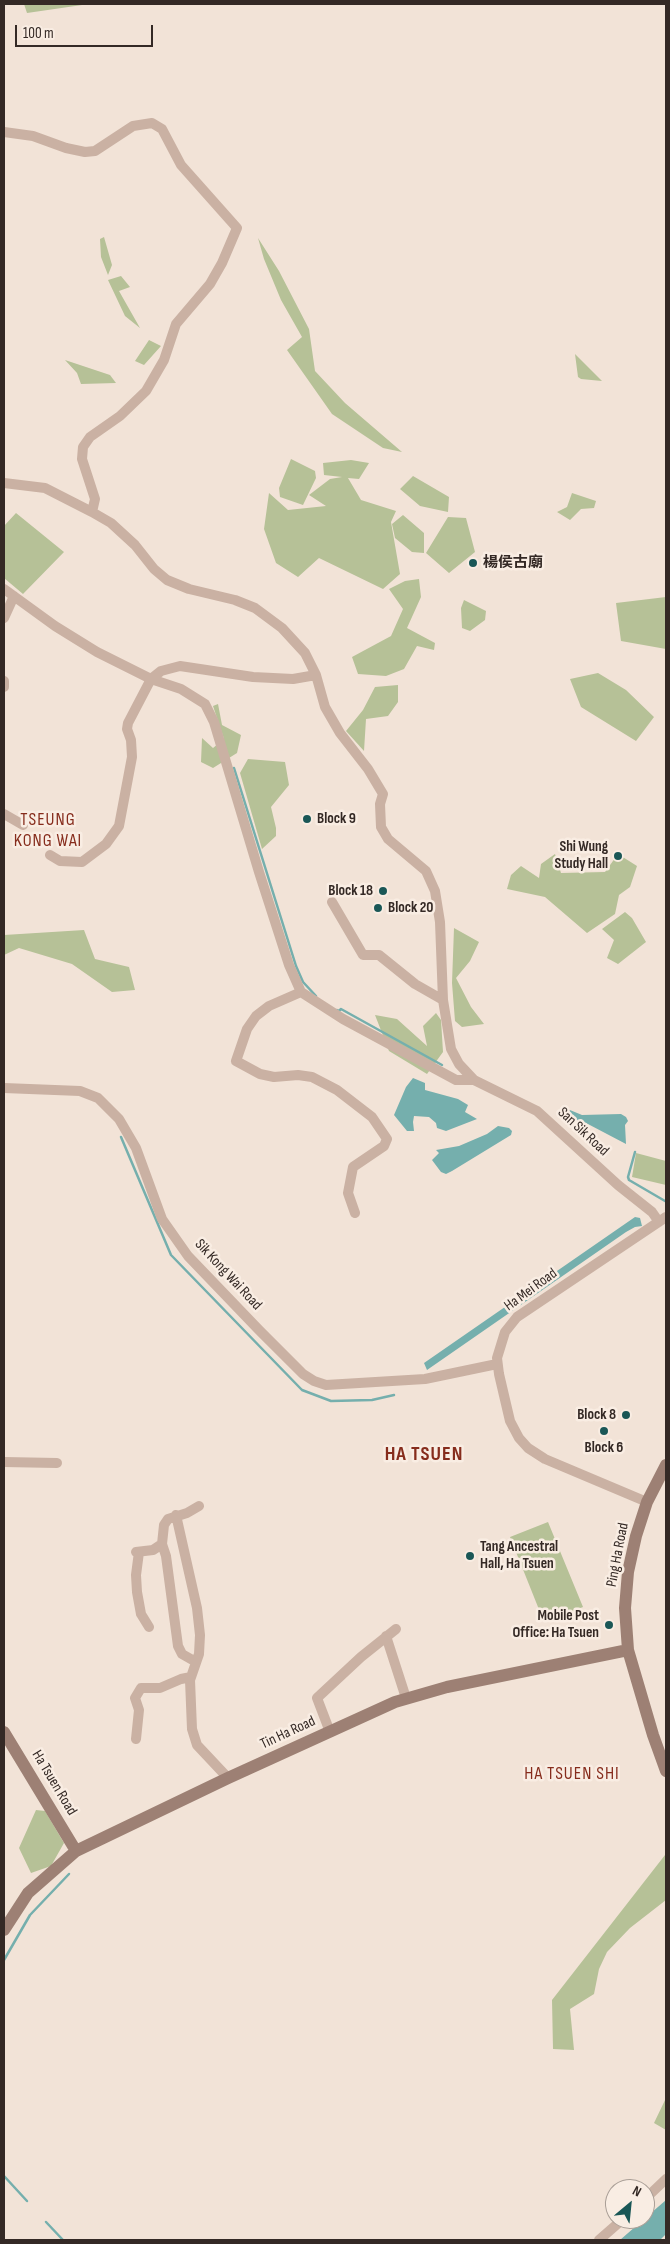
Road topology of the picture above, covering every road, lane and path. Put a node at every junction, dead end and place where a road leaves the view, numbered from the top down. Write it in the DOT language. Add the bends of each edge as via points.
graph roads {
  1 [pos="4,132"];
  2 [pos="4,483"];
  3 [pos="92,512"];
  4 [pos="4,589"];
  5 [pos="14,596"];
  6 [pos="4,618"];
  7 [pos="316,675"];
  8 [pos="151,679"];
  9 [pos="4,681"];
  10 [pos="4,687"];
  11 [pos="4,814"];
  12 [pos="23,825"];
  13 [pos="50,855"];
  14 [pos="332,902"];
  15 [pos="301,992"];
  16 [pos="443,1000"];
  17 [pos="474,1080"];
  18 [pos="4,1088"];
  19 [pos="355,1213"];
  20 [pos="663,1220"];
  21 [pos="497,1364"];
  22 [pos="4,1462"];
  23 [pos="57,1462"];
  24 [pos="666,1465"];
  25 [pos="648,1502"];
  26 [pos="200,1506"];
  27 [pos="176,1515"];
  28 [pos="162,1544"];
  29 [pos="149,1627"];
  30 [pos="396,1628"];
  31 [pos="386,1636"];
  32 [pos="628,1650"];
  33 [pos="196,1662"];
  34 [pos="191,1678"];
  35 [pos="406,1698"];
  36 [pos="4,1732"];
  37 [pos="330,1732"];
  38 [pos="136,1739"];
  39 [pos="666,1771"];
  40 [pos="228,1778"];
  41 [pos="76,1851"];
  42 [pos="4,1930"];
  43 [pos="666,2179"];
  44 [pos="655,2189"];
  45 [pos="612,2229"];
  46 [pos="599,2240"];
  1 -- 3 [label="street" via="33,136 85,152 94,151 133,126 152,123 162,129 181,165 237,228 210,284 176,324 164,360 146,391 120,416 90,437 83,447 82,459 95,499"];
  2 -- 3 [label="street" via="44,488"];
  3 -- 7 [label="street" via="111,523 167,580 235,600 270,618 305,653"];
  4 -- 5 [label="street"];
  5 -- 6 [label="street"];
  5 -- 8 [label="street" via="76,640"];
  7 -- 8 [label="street" via="293,679 253,677 180,666 161,671"];
  7 -- 16 [label="street" via="326,707 340,733 383,794 381,827 388,838 426,871 435,891 440,922"];
  8 -- 13 [label="street" via="128,723 132,758 119,826 106,844 82,862 60,861"];
  8 -- 15 [label="street" via="193,695 210,711 289,964"];
  9 -- 10 [label="street"];
  11 -- 12 [label="street"];
  14 -- 16 [label="street" via="363,956 379,955 415,984"];
  15 -- 17 [label="street" via="343,1019 456,1080"];
  15 -- 19 [label="street" via="269,1006 256,1016 247,1028 236,1061 260,1074 312,1077 337,1090 372,1117 387,1139 384,1146 353,1167 348,1193"];
  16 -- 17 [label="street" via="451,1049 459,1064"];
  17 -- 20 [label="street, San Sik Road" via="537,1111 618,1185"];
  18 -- 21 [label="street, Sik Kong Wai Road" via="80,1090 98,1098 119,1119 136,1148 162,1219 188,1256 303,1374 314,1381 326,1384 425,1379"];
  20 -- 21 [label="street, Ha Mei Road" via="517,1317 502,1338"];
  21 -- 25 [label="street, Ha Mei Road" via="510,1421 528,1448"];
  22 -- 23 [label="street"];
  24 -- 25 [label="street, Ping Ha Road"];
  25 -- 32 [label="street, Ping Ha Road" via="628,1572 625,1608"];
  26 -- 27 [label="street"];
  27 -- 28 [label="street" via="164,1525"];
  27 -- 33 [label="street" via="197,1608 200,1635"];
  28 -- 29 [label="street" via="153,1550 137,1552 137,1592 141,1614"];
  28 -- 33 [label="street" via="178,1646 182,1654"];
  30 -- 31 [label="street"];
  31 -- 35 [label="street"];
  31 -- 37 [label="street" via="318,1698"];
  32 -- 35 [label="street, Tin Ha Road" via="439,1688"];
  32 -- 39 [label="street, Ping Ha Road"];
  33 -- 34 [label="street"];
  34 -- 38 [label="street" via="181,1678 160,1688 141,1688 136,1698 139,1710"];
  34 -- 40 [label="street" via="192,1728 198,1745"];
  35 -- 37 [label="street, Tin Ha Road"];
  36 -- 41 [label="street, Ha Tsuen Road"];
  37 -- 40 [label="street, Tin Ha Road"];
  40 -- 41 [label="street, Tin Ha Road"];
  41 -- 42 [label="street, Tin Ha Road" via="28,1893"];
  43 -- 44 [label="street"];
  45 -- 46 [label="street"];
}
